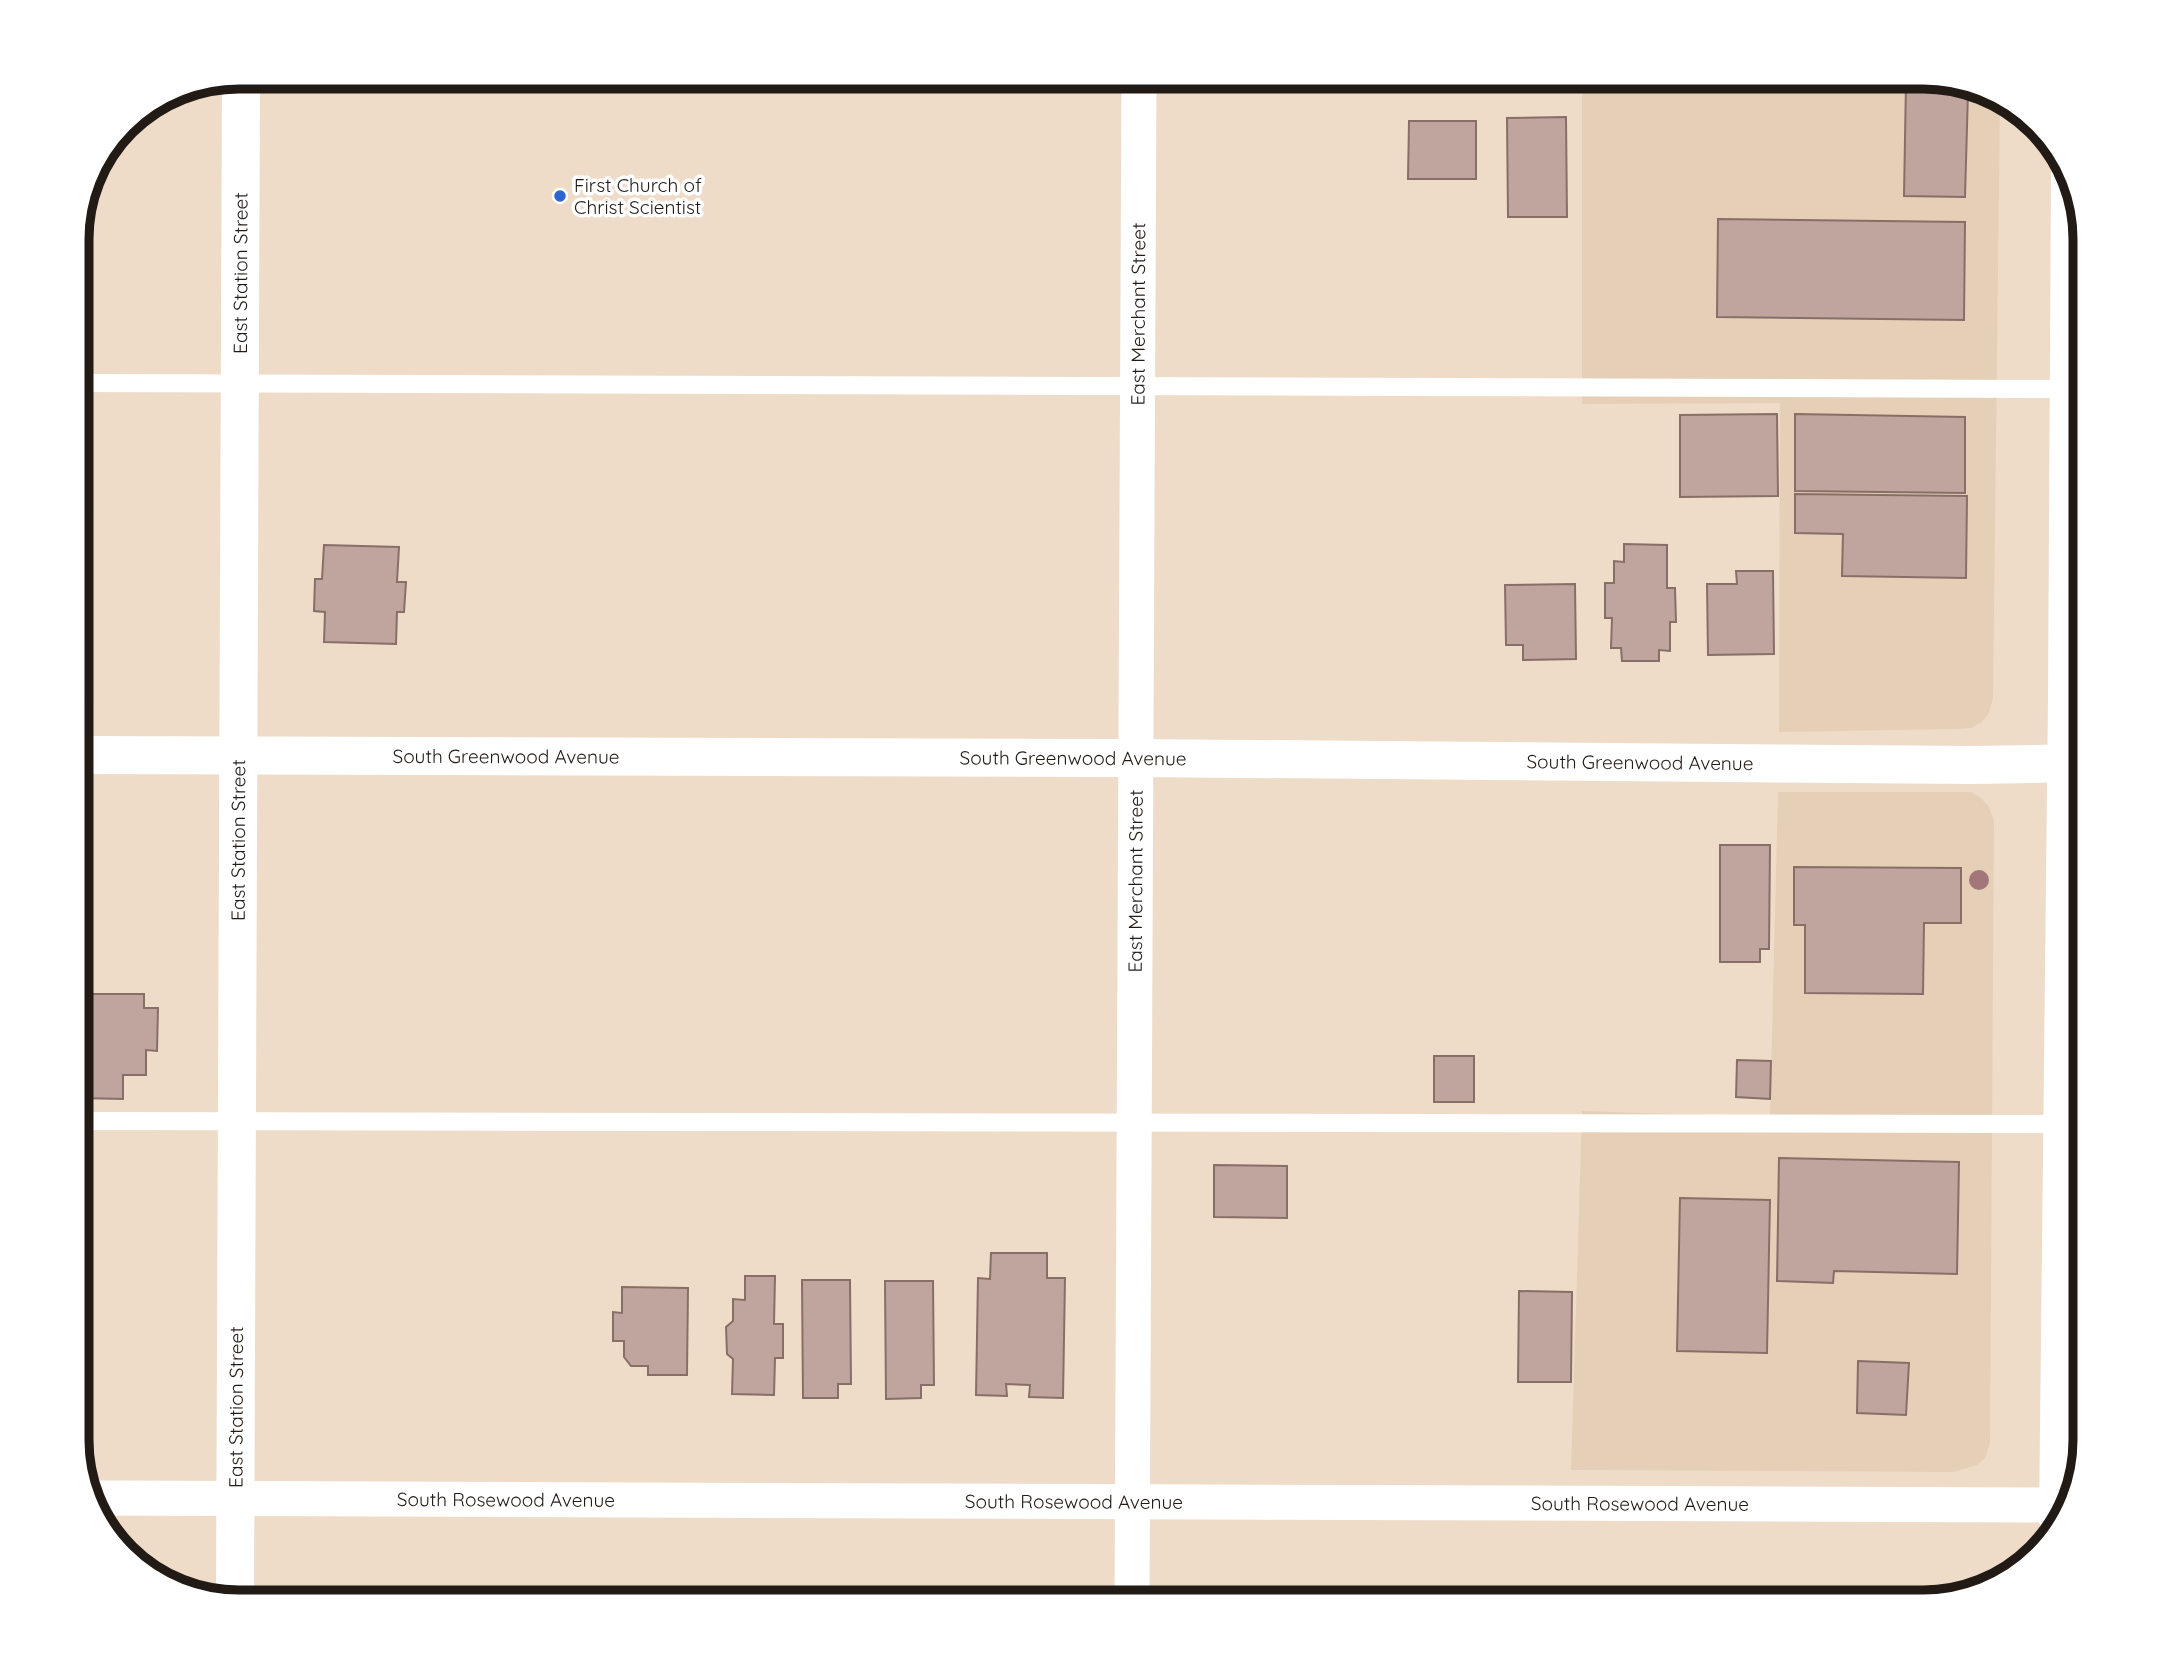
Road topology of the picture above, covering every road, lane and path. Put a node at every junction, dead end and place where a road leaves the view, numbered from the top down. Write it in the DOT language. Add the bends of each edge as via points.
graph roads {
  1 [pos="1139,89"];
  2 [pos="241,90"];
  3 [pos="2072,227"];
  4 [pos="2073,266"];
  5 [pos="90,383"];
  6 [pos="240,383"];
  7 [pos="1138,386"];
  8 [pos="2073,389"];
  9 [pos="90,755"];
  10 [pos="239,756"];
  11 [pos="1137,758"];
  12 [pos="2073,763"];
  13 [pos="90,1121"];
  14 [pos="237,1121"];
  15 [pos="1134,1122"];
  16 [pos="2073,1124"];
  17 [pos="2073,1152"];
  18 [pos="2060,1498"];
  19 [pos="102,1499"];
  20 [pos="236,1499"];
  21 [pos="1132,1502"];
  22 [pos="2055,1510"];
  23 [pos="236,1590"];
  24 [pos="1132,1590"];
  1 -- 7 [label="street, East Merchant Street"];
  2 -- 6 [label="main road, East Station Street"];
  3 -- 4 [label="main road"];
  5 -- 6 [label="lane"];
  6 -- 7 [label="lane"];
  6 -- 10 [label="main road, East Station Street"];
  7 -- 8 [label="lane"];
  7 -- 11 [label="street, East Merchant Street"];
  9 -- 10 [label="main road, South Greenwood Avenue"];
  10 -- 11 [label="main road, South Greenwood Avenue"];
  10 -- 14 [label="main road, East Station Street"];
  11 -- 12 [label="main road, South Greenwood Avenue"];
  11 -- 15 [label="street, East Merchant Street"];
  13 -- 14 [label="lane"];
  14 -- 15 [label="lane"];
  14 -- 20 [label="main road, East Station Street"];
  15 -- 16 [label="lane"];
  15 -- 21 [label="street, East Merchant Street"];
  17 -- 18 [label="main road"];
  19 -- 20 [label="street, South Rosewood Avenue"];
  20 -- 21 [label="street, South Rosewood Avenue"];
  20 -- 23 [label="main road, East Station Street"];
  21 -- 22 [label="street, South Rosewood Avenue"];
  21 -- 24 [label="street, East Merchant Street"];
}
